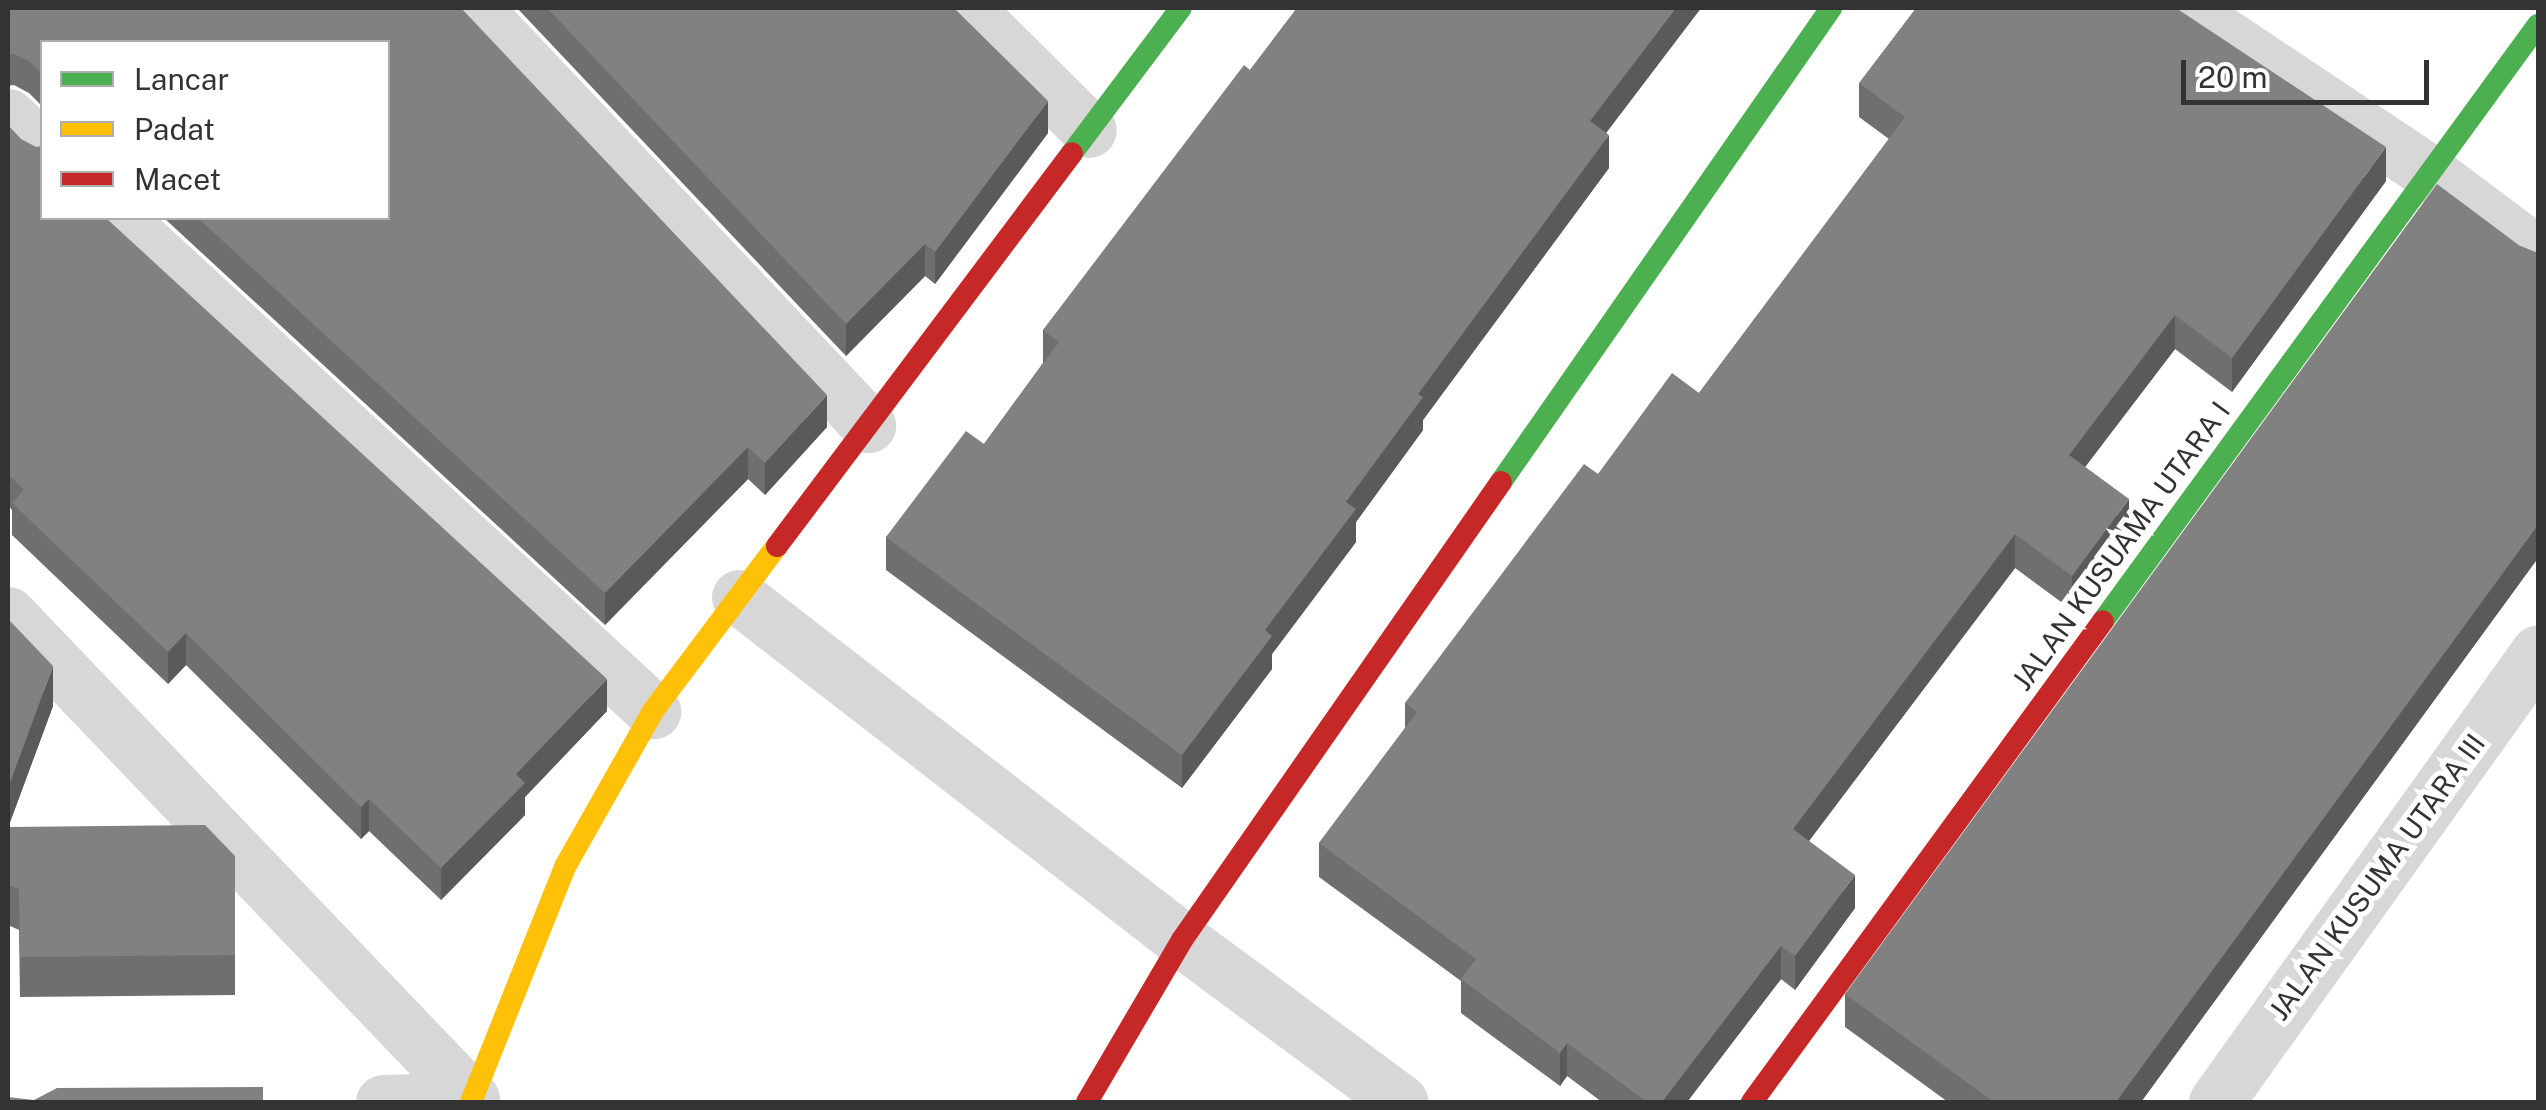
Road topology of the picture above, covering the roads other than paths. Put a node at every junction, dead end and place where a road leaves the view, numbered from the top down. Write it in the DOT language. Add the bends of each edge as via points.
graph roads {
  1 [pos="474,8"];
  2 [pos="966,8"];
  3 [pos="1181,8"];
  4 [pos="1831,8"];
  5 [pos="2183,8"];
  6 [pos="2538,25"];
  7 [pos="8,116"];
  8 [pos="1089,130"];
  9 [pos="40,146"];
  10 [pos="2430,173"];
  11 [pos="120,220"];
  12 [pos="2538,254"];
  13 [pos="868,425"];
  14 [pos="739,597"];
  15 [pos="8,614"];
  16 [pos="2538,652"];
  17 [pos="653,711"];
  18 [pos="1182,940"];
  19 [pos="471,1101"];
  20 [pos="383,1102"];
  21 [pos="1087,1102"];
  22 [pos="1401,1102"];
  23 [pos="1752,1102"];
  24 [pos="2216,1102"];
  1 -- 13 [label="street"];
  2 -- 8 [label="street"];
  3 -- 8 [label="street"];
  4 -- 18 [label="street"];
  5 -- 10 [label="street"];
  6 -- 10 [label="street, JALAN KUSUAMA UTARA I"];
  7 -- 9 [label="street"];
  8 -- 13 [label="street"];
  10 -- 12 [label="street"];
  10 -- 23 [label="street, JALAN KUSUAMA UTARA I"];
  11 -- 17 [label="street"];
  13 -- 14 [label="street"];
  14 -- 17 [label="street"];
  14 -- 18 [label="street"];
  15 -- 19 [label="street"];
  16 -- 24 [label="street, JALAN KUSUMA UTARA III"];
  17 -- 19 [label="street" via="566,864"];
  18 -- 21 [label="street"];
  18 -- 22 [label="street"];
  19 -- 20 [label="street"];
}
